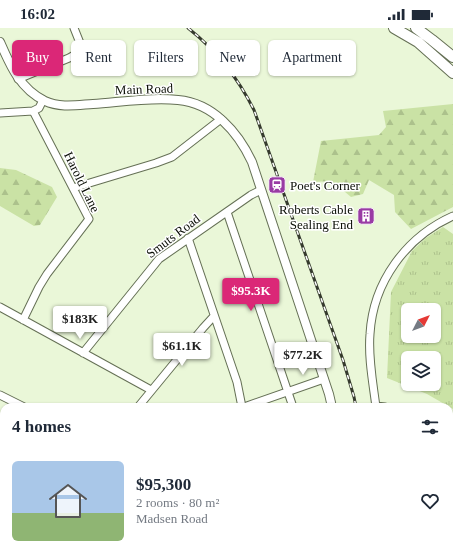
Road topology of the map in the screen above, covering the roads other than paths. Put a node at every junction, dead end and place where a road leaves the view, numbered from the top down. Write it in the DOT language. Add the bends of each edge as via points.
graph roads {
  1 [pos="74,28"];
  2 [pos="394,28"];
  3 [pos="416,28"];
  4 [pos="0,42"];
  5 [pos="453,57"];
  6 [pos="453,73"];
  7 [pos="18,79"];
  8 [pos="43,100"];
  9 [pos="33,111"];
  10 [pos="0,113"];
  11 [pos="221,118"];
  12 [pos="73,188"];
  13 [pos="261,190"];
  14 [pos="227,212"];
  15 [pos="453,216"];
  16 [pos="188,238"];
  17 [pos="0,307"];
  18 [pos="214,316"];
  19 [pos="23,320"];
  20 [pos="83,353"];
  21 [pos="324,379"];
  22 [pos="151,390"];
  23 [pos="288,392"];
  24 [pos="0,395"];
  25 [pos="16,403"];
  26 [pos="141,403"];
  27 [pos="242,403"];
  28 [pos="255,403"];
  29 [pos="292,403"];
  30 [pos="331,403"];
  31 [pos="376,403"];
  1 -- 7 [label="street" via="80,43 76,54"];
  2 -- 6 [label="highway" via="422,45"];
  3 -- 5 [label="highway"];
  4 -- 7 [label="main road, Main Road"];
  7 -- 8 [label="main road, Main Road"];
  8 -- 9 [label="street" via="39,108"];
  8 -- 11 [label="main road, Main Road" via="65,106 180,100 201,106"];
  9 -- 10 [label="street"];
  9 -- 12 [label="street, Harold Lane"];
  11 -- 12 [label="street" via="172,157"];
  11 -- 13 [label="main road, Main Road" via="246,149"];
  12 -- 19 [label="street, Harold Lane" via="89,219 47,274"];
  13 -- 14 [label="street, Smuts Road"];
  13 -- 21 [label="main road, Main Road"];
  14 -- 16 [label="street, Smuts Road"];
  14 -- 23 [label="street"];
  15 -- 31 [label="street" via="426,231 409,246 394,263 382,283 375,302 370,333"];
  16 -- 18 [label="street"];
  16 -- 20 [label="street, Smuts Road" via="156,262"];
  17 -- 19 [label="street"];
  18 -- 22 [label="street"];
  18 -- 27 [label="street"];
  19 -- 20 [label="street"];
  20 -- 22 [label="street"];
  21 -- 23 [label="street"];
  21 -- 30 [label="main road, Main Road"];
  22 -- 26 [label="street"];
  23 -- 28 [label="street"];
  23 -- 29 [label="street"];
  24 -- 25 [label="street"];
}
